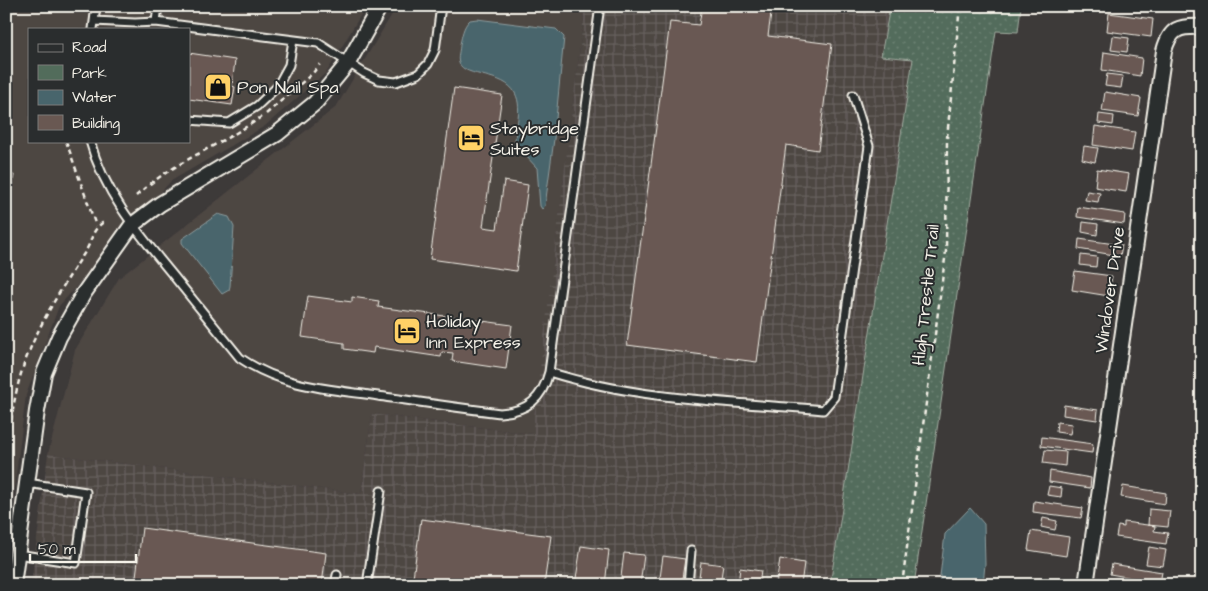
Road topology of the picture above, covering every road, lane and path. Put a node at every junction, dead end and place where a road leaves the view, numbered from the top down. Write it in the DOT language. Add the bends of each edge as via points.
graph roads {
  1 [pos="96,6"];
  2 [pos="158,6"];
  3 [pos="380,6"];
  4 [pos="441,6"];
  5 [pos="600,6"];
  6 [pos="960,6"];
  7 [pos="94,21"];
  8 [pos="156,22"];
  9 [pos="1202,27"];
  10 [pos="93,28"];
  11 [pos="293,40"];
  12 [pos="348,63"];
  13 [pos="853,95"];
  14 [pos="190,120"];
  15 [pos="66,142"];
  16 [pos="90,142"];
  17 [pos="105,220"];
  18 [pos="132,225"];
  19 [pos="96,226"];
  20 [pos="549,372"];
  21 [pos="6,456"];
  22 [pos="27,483"];
  23 [pos="381,490"];
  24 [pos="692,551"];
  25 [pos="17,554"];
  26 [pos="337,575"];
  27 [pos="13,585"];
  28 [pos="335,585"];
  29 [pos="367,585"];
  30 [pos="688,585"];
  31 [pos="902,585"];
  32 [pos="1086,585"];
  1 -- 7 [label="lane"];
  2 -- 8 [label="lane"];
  3 -- 12 [label="street"];
  4 -- 12 [label="lane" via="434,50 428,64 418,74 396,82 379,80"];
  5 -- 20 [label="lane"];
  6 -- 31 [label="path, High Trestle Trail" via="947,138 946,251"];
  7 -- 8 [label="lane"];
  7 -- 10 [label="lane"];
  8 -- 11 [label="lane"];
  9 -- 32 [label="street, Windover Drive" via="1175,30 1164,51"];
  11 -- 12 [label="lane" via="318,43"];
  11 -- 14 [label="lane" via="288,65 277,88 257,106 229,123"];
  12 -- 18 [label="street" via="314,102 277,134 160,204"];
  13 -- 20 [label="lane" via="869,146 834,397 823,410 656,395"];
  15 -- 19 [label="path"];
  16 -- 18 [label="lane" via="107,185"];
  17 -- 19 [label="path"];
  18 -- 20 [label="lane" via="240,358 274,377 316,387 500,413 522,410 532,404 541,395"];
  18 -- 22 [label="street" via="84,293 59,337 44,373"];
  19 -- 21 [label="path" via="86,250 50,307 25,360"];
  22 -- 25 [label="street"];
  22 -- 25 [label="lane" via="86,492 76,563"];
  23 -- 29 [label="lane"];
  24 -- 30 [label="lane"];
  25 -- 27 [label="street"];
  26 -- 28 [label="lane"];
}
